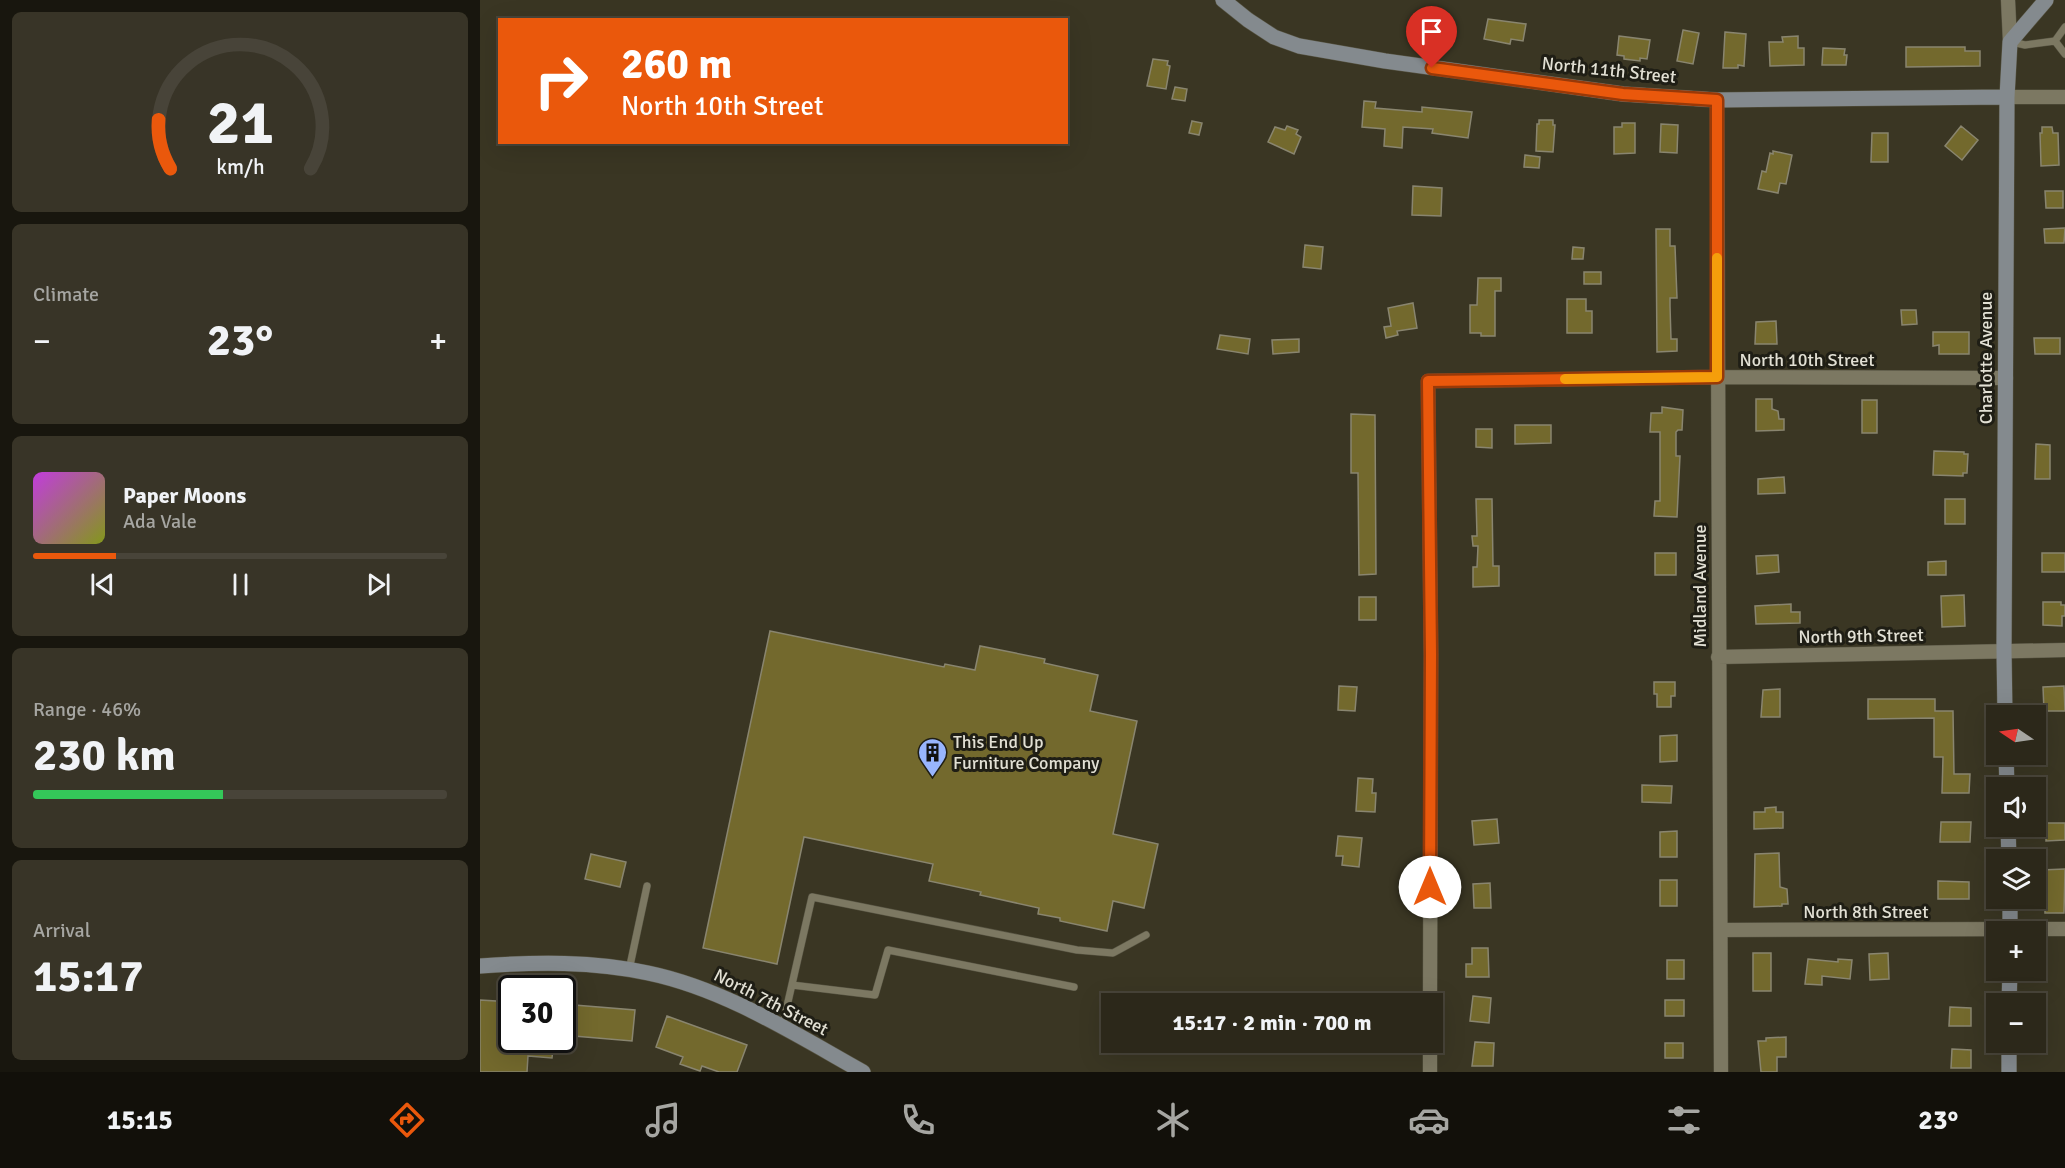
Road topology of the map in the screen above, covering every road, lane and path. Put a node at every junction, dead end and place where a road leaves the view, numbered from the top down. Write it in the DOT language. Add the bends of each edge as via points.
graph roads {
  1 [pos="1223,0"];
  2 [pos="2008,0"];
  3 [pos="2046,0"];
  4 [pos="2065,27"];
  5 [pos="2055,41"];
  6 [pos="2010,42"];
  7 [pos="2065,54"];
  8 [pos="2007,97"];
  9 [pos="2065,97"];
  10 [pos="1717,100"];
  11 [pos="1717,377"];
  12 [pos="2006,378"];
  13 [pos="2004,650"];
  14 [pos="2065,650"];
  15 [pos="1718,657"];
  16 [pos="2005,705"];
  17 [pos="646,886"];
  18 [pos="2065,929"];
  19 [pos="1721,930"];
  20 [pos="2046,930"];
  21 [pos="1986,931"];
  22 [pos="1146,935"];
  23 [pos="480,966"];
  24 [pos="629,970"];
  25 [pos="792,986"];
  26 [pos="1074,987"];
  27 [pos="1430,993"];
  28 [pos="782,1028"];
  29 [pos="1430,1053"];
  30 [pos="2009,1053"];
  31 [pos="863,1072"];
  32 [pos="1430,1072"];
  33 [pos="1721,1072"];
  34 [pos="2009,1072"];
  1 -- 10 [label="street, North 11th Street" via="1274,37 1299,46 1385,62 1623,94"];
  2 -- 6 [label="street, Charlotte Avenue"];
  3 -- 6 [label="street"];
  4 -- 5 [label="lane"];
  5 -- 6 [label="lane" via="2025,45"];
  5 -- 7 [label="lane"];
  6 -- 8 [label="street, Charlotte Avenue"];
  8 -- 9 [label="street"];
  8 -- 10 [label="street, North 11th Street"];
  8 -- 12 [label="street, Charlotte Avenue"];
  10 -- 11 [label="street, Midland Avenue"];
  11 -- 12 [label="street, North 10th Street"];
  11 -- 15 [label="street, Midland Avenue"];
  11 -- 27 [label="street, North 10th Street" via="1428,381"];
  12 -- 13 [label="street, Charlotte Avenue"];
  13 -- 14 [label="street, North 9th Street"];
  13 -- 15 [label="street, North 9th Street"];
  13 -- 16 [label="street, Charlotte Avenue"];
  15 -- 19 [label="street, Midland Avenue"];
  17 -- 24 [label="lane"];
  18 -- 20 [label="street, North 8th Street"];
  19 -- 21 [label="street, North 8th Street"];
  19 -- 33 [label="street, Midland Avenue"];
  22 -- 25 [label="lane" via="1113,953 1077,950 812,897"];
  23 -- 24 [label="street, North 7th Street" via="567,964"];
  24 -- 28 [label="street, North 7th Street" via="694,986"];
  25 -- 26 [label="lane" via="875,995 888,950"];
  25 -- 28 [label="lane"];
  28 -- 31 [label="street, North 7th Street"];
  29 -- 32 [label="street"];
  30 -- 34 [label="street"];
}
